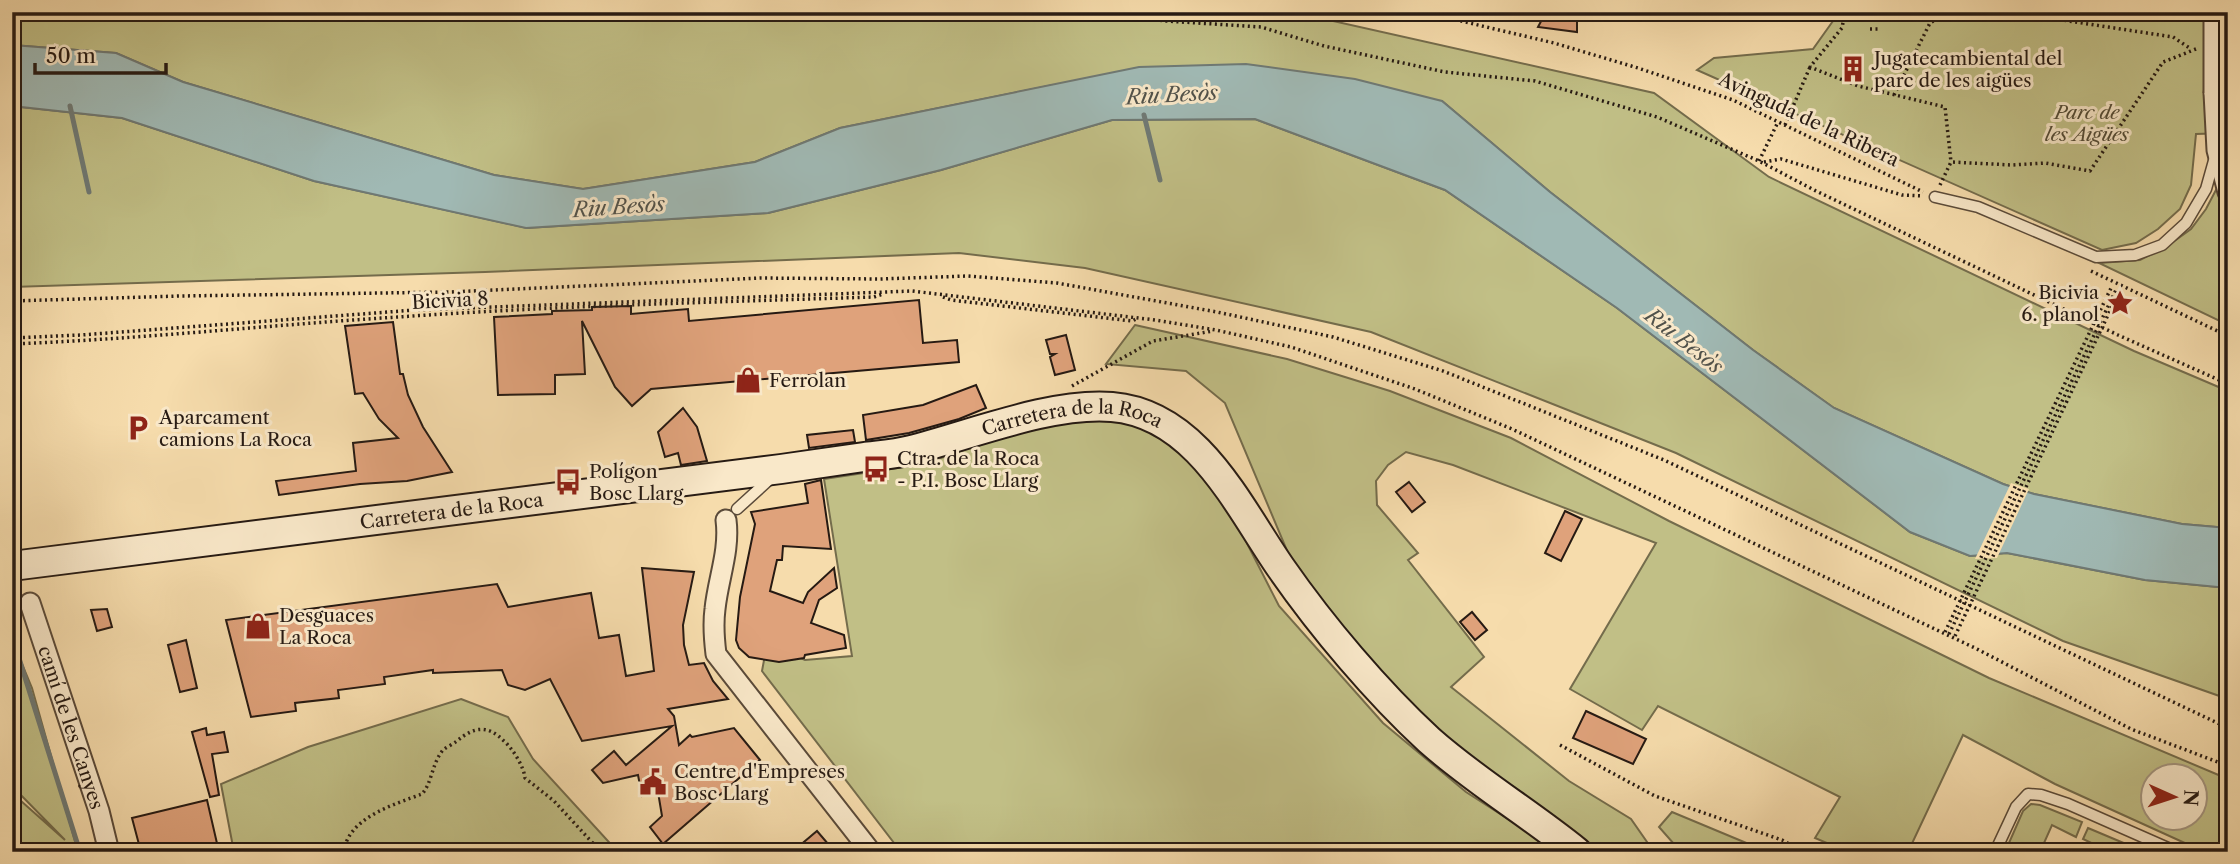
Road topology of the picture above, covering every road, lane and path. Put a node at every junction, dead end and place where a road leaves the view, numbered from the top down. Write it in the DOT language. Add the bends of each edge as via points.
graph roads {
  1 [pos="1089,12"];
  2 [pos="1423,12"];
  3 [pos="1845,12"];
  4 [pos="1948,12"];
  5 [pos="2010,12"];
  6 [pos="2214,12"];
  7 [pos="1870,29"];
  8 [pos="1878,29"];
  9 [pos="2204,49"];
  10 [pos="2192,50"];
  11 [pos="1810,67"];
  12 [pos="1895,95"];
  13 [pos="1778,122"];
  14 [pos="1785,125"];
  15 [pos="2217,150"];
  16 [pos="1761,161"];
  17 [pos="1951,162"];
  18 [pos="2228,192"];
  19 [pos="1935,197"];
  20 [pos="2090,270"];
  21 [pos="2113,282"];
  22 [pos="2120,285"];
  23 [pos="2115,290"];
  24 [pos="889,292"];
  25 [pos="12,301"];
  26 [pos="1216,330"];
  27 [pos="2228,336"];
  28 [pos="12,338"];
  29 [pos="12,344"];
  30 [pos="2228,384"];
  31 [pos="1069,387"];
  32 [pos="781,469"];
  33 [pos="732,514"];
  34 [pos="12,566"];
  35 [pos="30,603"];
  36 [pos="1947,634"];
  37 [pos="1954,638"];
  38 [pos="2228,728"];
  39 [pos="1560,745"];
  40 [pos="2228,766"];
  41 [pos="344,851"];
  42 [pos="109,852"];
  43 [pos="601,852"];
  44 [pos="871,852"];
  45 [pos="1577,852"];
  46 [pos="1803,852"];
  47 [pos="1994,852"];
  48 [pos="2177,852"];
  1 -- 16 [label="path" via="1261,27 1445,72 1535,81 1657,117"];
  2 -- 13 [label="path, Avinguda de la Ribera" via="1638,68 1733,100"];
  3 -- 11 [label="path" via="1842,28"];
  4 -- 12 [label="path" via="1930,23"];
  5 -- 10 [label="path" via="2173,37"];
  6 -- 15 [label="street, bridge"];
  7 -- 8 [label="path"];
  9 -- 10 [label="path"];
  10 -- 17 [label="path" via="2163,62 2090,171 2045,163"];
  11 -- 12 [label="path"];
  11 -- 14 [label="path"];
  12 -- 17 [label="path" via="1945,107"];
  13 -- 14 [label="path, Avinguda de la Ribera"];
  13 -- 16 [label="path"];
  14 -- 19 [label="path, Avinguda de la Ribera"];
  15 -- 18 [label="street"];
  15 -- 19 [label="lane" via="2206,189 2186,223 2162,245 2135,255 2096,257 1978,207"];
  16 -- 19 [label="path" via="1782,159 1902,195"];
  16 -- 30 [label="path"];
  17 -- 19 [label="path"];
  20 -- 21 [label="path"];
  21 -- 22 [label="path"];
  21 -- 23 [label="path"];
  22 -- 23 [label="path"];
  22 -- 27 [label="path"];
  23 -- 36 [label="path, bridge"];
  23 -- 37 [label="path, bridge"];
  24 -- 26 [label="path" via="938,294 951,300"];
  24 -- 28 [label="path" via="415,310"];
  24 -- 29 [label="path, Bicivia 8" via="874,297 593,305"];
  25 -- 38 [label="path" via="968,276 1057,283 1217,312 1333,337 1443,371 1664,460"];
  26 -- 31 [label="path" via="1153,341"];
  26 -- 36 [label="path" via="1291,347 1415,389 1512,429"];
  32 -- 33 [label="lane"];
  32 -- 34 [label="street, Carretera de la Roca"];
  32 -- 45 [label="street, Carretera de la Roca" via="908,451 1018,420 1090,406 1148,416 1186,439 1215,470 1319,619 1392,703 1431,741"];
  33 -- 44 [label="street" via="714,618 716,654"];
  35 -- 42 [label="street, camí de les Canyes"];
  36 -- 37 [label="path"];
  37 -- 40 [label="path" via="2131,729"];
  39 -- 46 [label="path" via="1656,796 1782,840"];
  41 -- 43 [label="path" via="345,842 373,814 422,794 443,750 478,729 497,734 516,754 526,778"];
  47 -- 48 [label="lane" via="2016,807 2028,794 2068,804"];
}
